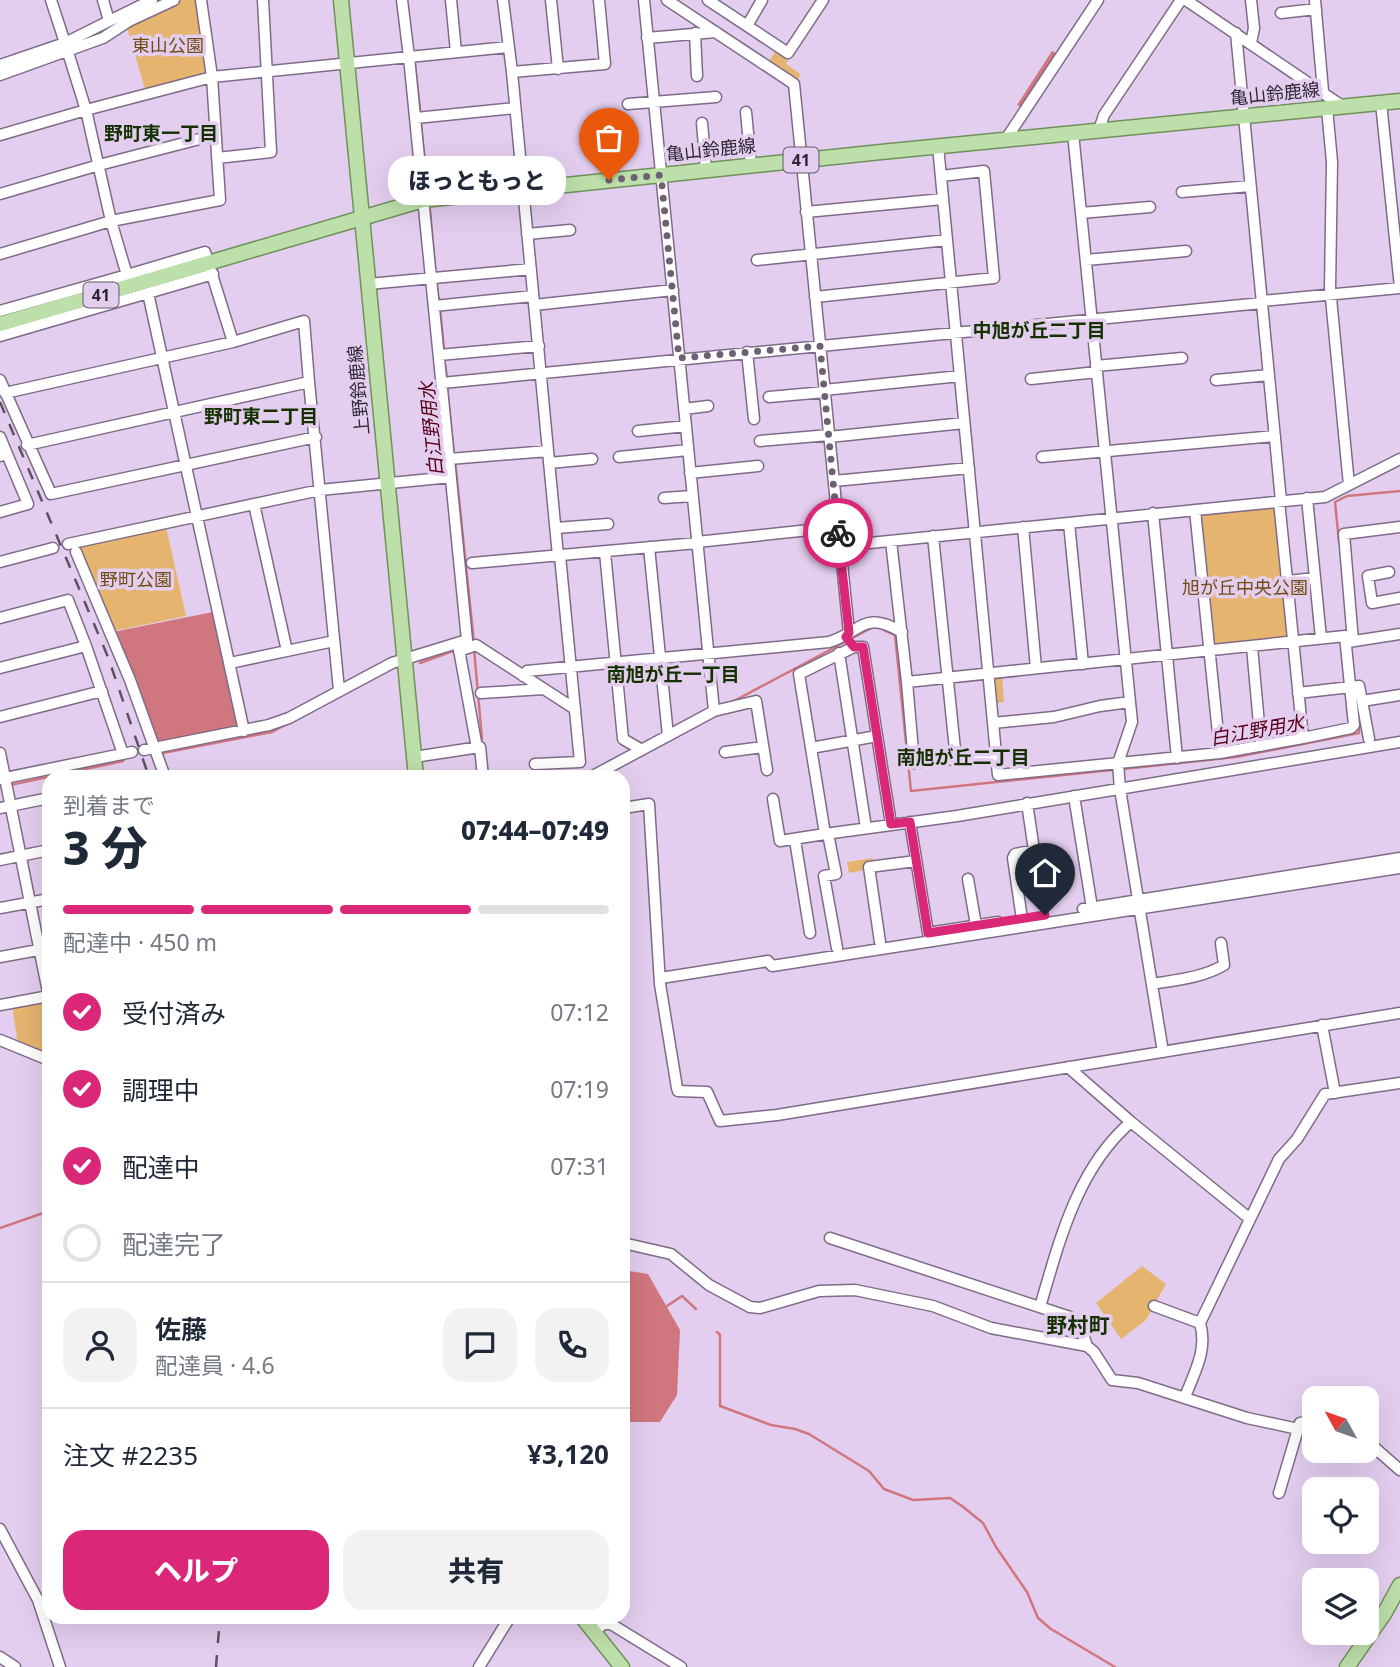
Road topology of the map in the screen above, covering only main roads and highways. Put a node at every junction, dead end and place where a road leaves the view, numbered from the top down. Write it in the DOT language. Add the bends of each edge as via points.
graph roads {
  1 [pos="341,0"];
  2 [pos="1400,101"];
  3 [pos="362,218"];
  4 [pos="0,324"];
  5 [pos="415,770"];
  6 [pos="1400,1585"];
  7 [pos="587,1624"];
  8 [pos="622,1667"];
  9 [pos="1347,1667"];
  1 -- 3 [label="main road, 上野鈴鹿線"];
  2 -- 3 [label="main road, 亀山鈴鹿線 / 41" via="423,200"];
  3 -- 4 [label="main road, 亀山鈴鹿線 / 41" via="208,268"];
  3 -- 5 [label="main road, 上野鈴鹿線"];
  6 -- 9 [label="main road"];
  7 -- 8 [label="main road"];
}
